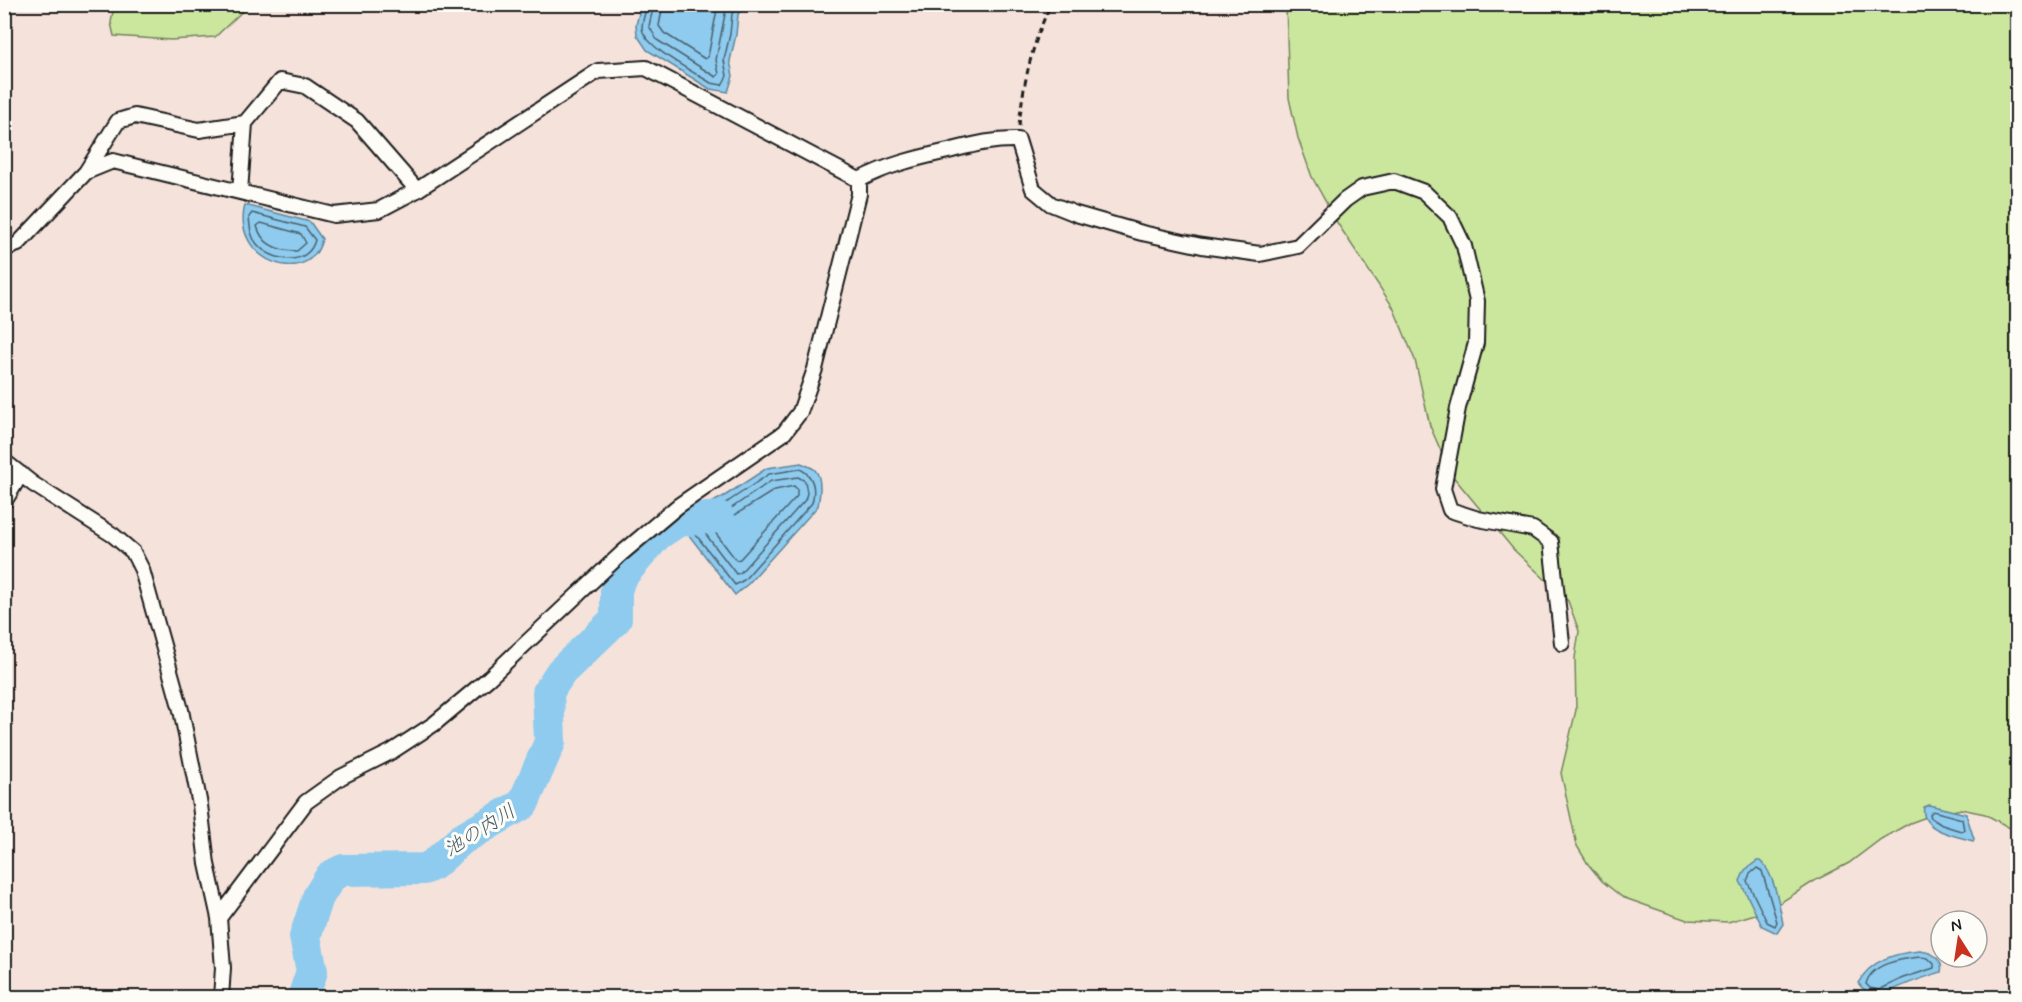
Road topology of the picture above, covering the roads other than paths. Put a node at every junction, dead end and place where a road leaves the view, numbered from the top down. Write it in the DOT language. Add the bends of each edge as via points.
graph roads {
  1 [pos="244,123"];
  2 [pos="86,172"];
  3 [pos="859,180"];
  4 [pos="417,190"];
  5 [pos="240,192"];
  6 [pos="4,236"];
  7 [pos="18,244"];
  8 [pos="4,249"];
  9 [pos="4,461"];
  10 [pos="21,474"];
  11 [pos="4,502"];
  12 [pos="1562,643"];
  13 [pos="219,918"];
  14 [pos="221,998"];
  1 -- 2 [label="street" via="199,130 135,116 118,121"];
  1 -- 4 [label="street" via="280,81 305,86 357,121"];
  1 -- 5 [label="street"];
  2 -- 5 [label="street" via="113,161"];
  2 -- 7 [label="street"];
  3 -- 4 [label="street" via="646,68 598,71"];
  3 -- 12 [label="street" via="915,158 996,140 1018,140 1033,189 1051,204 1142,233 1260,254 1299,246 1362,188 1394,181 1424,192 1450,217 1464,246 1477,301 1476,343 1458,408 1443,489 1450,510 1533,529 1551,542"];
  3 -- 13 [label="street" via="859,194 815,369 800,412 784,433 678,506 434,724 391,752 341,777 306,802"];
  4 -- 5 [label="street" via="379,210 334,215"];
  6 -- 7 [label="street"];
  7 -- 8 [label="street"];
  9 -- 10 [label="street"];
  10 -- 11 [label="street"];
  10 -- 13 [label="street" via="134,552 181,710"];
  13 -- 14 [label="street"];
}
